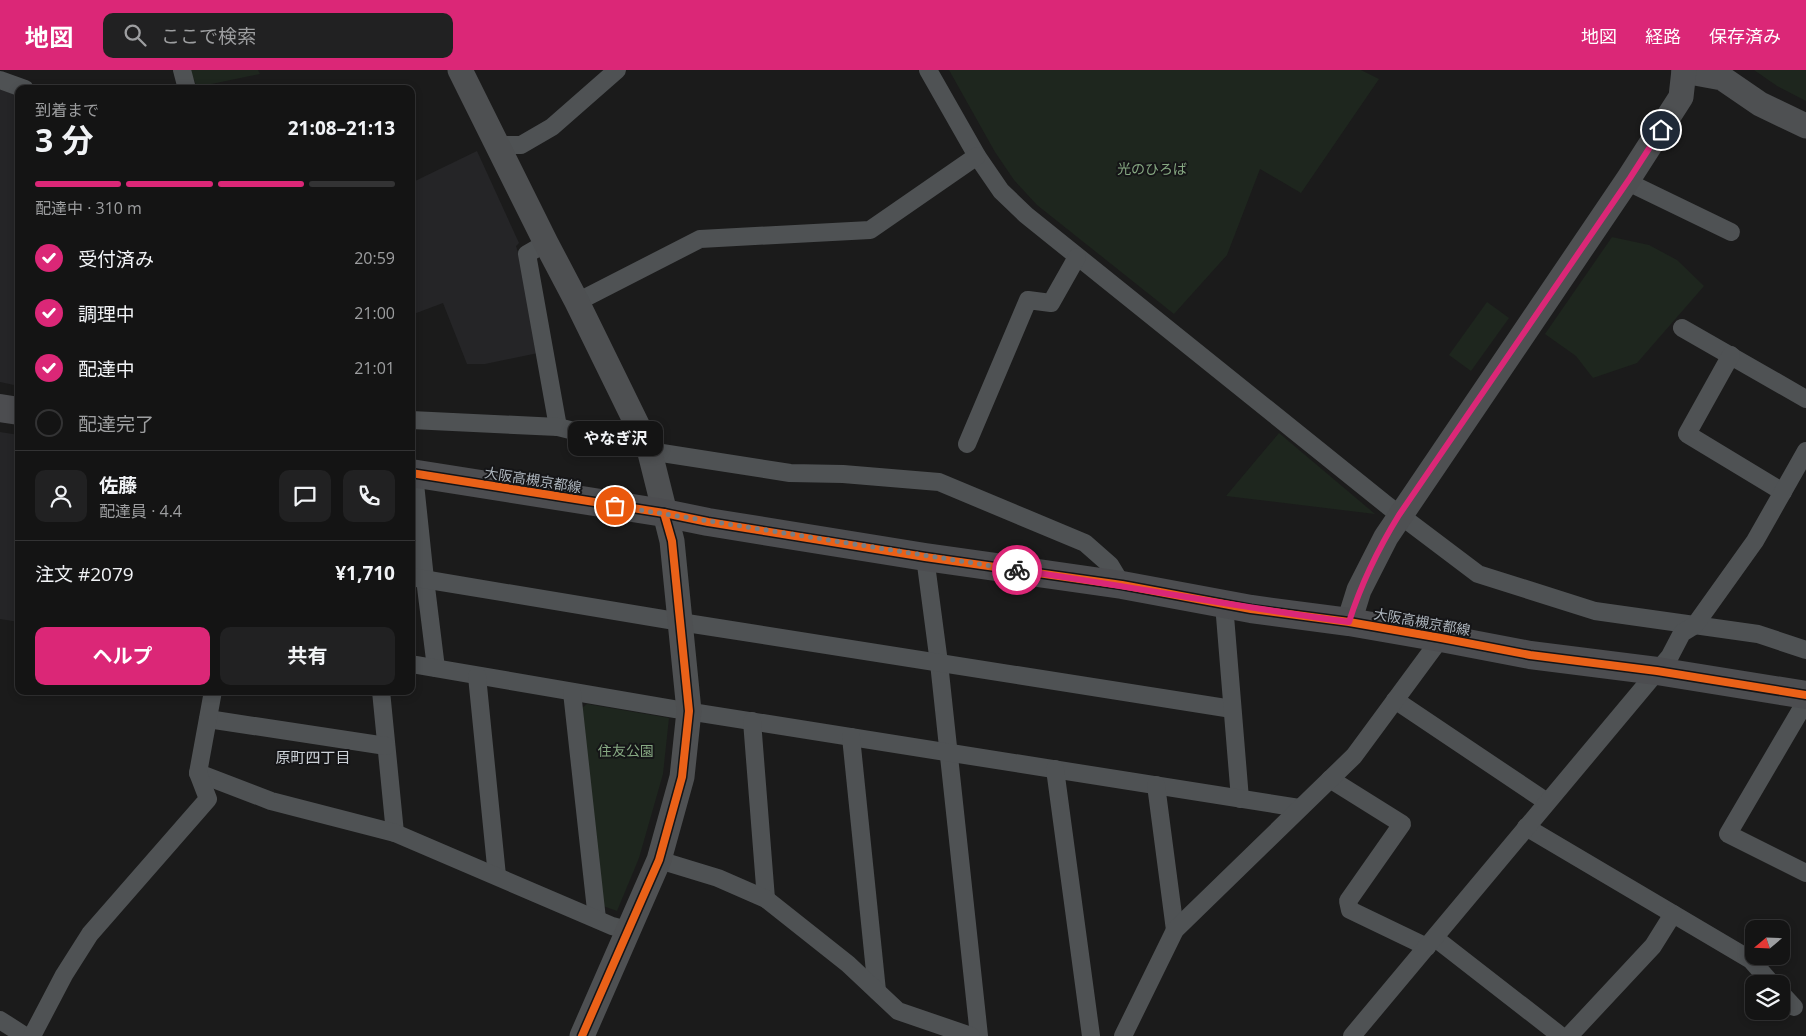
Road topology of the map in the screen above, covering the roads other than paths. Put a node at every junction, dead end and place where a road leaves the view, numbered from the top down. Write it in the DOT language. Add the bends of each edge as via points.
graph roads {
  1 [pos="182,70"];
  2 [pos="460,70"];
  3 [pos="617,70"];
  4 [pos="928,70"];
  5 [pos="1684,70"];
  6 [pos="0,80"];
  7 [pos="15,85"];
  8 [pos="186,85"];
  9 [pos="1806,126"];
  10 [pos="497,145"];
  11 [pos="977,156"];
  12 [pos="1630,178"];
  13 [pos="1731,232"];
  14 [pos="546,244"];
  15 [pos="1077,258"];
  16 [pos="577,302"];
  17 [pos="1682,328"];
  18 [pos="1730,355"];
  19 [pos="1806,399"];
  20 [pos="0,408"];
  21 [pos="15,410"];
  22 [pos="415,420"];
  23 [pos="558,427"];
  24 [pos="967,444"];
  25 [pos="649,449"];
  26 [pos="1806,451"];
  27 [pos="415,474"];
  28 [pos="1783,492"];
  29 [pos="664,513"];
  30 [pos="1399,515"];
  31 [pos="415,516"];
  32 [pos="925,557"];
  33 [pos="418,578"];
  34 [pos="1122,585"];
  35 [pos="1224,604"];
  36 [pos="679,621"];
  37 [pos="1349,622"];
  38 [pos="1695,625"];
  39 [pos="1441,638"];
  40 [pos="1806,650"];
  41 [pos="939,663"];
  42 [pos="415,665"];
  43 [pos="436,668"];
  44 [pos="1657,671"];
  45 [pos="477,676"];
  46 [pos="572,692"];
  47 [pos="212,695"];
  48 [pos="381,695"];
  49 [pos="1806,696"];
  50 [pos="1395,700"];
  51 [pos="1806,701"];
  52 [pos="1232,709"];
  53 [pos="689,711"];
  54 [pos="208,719"];
  55 [pos="752,721"];
  56 [pos="851,737"];
  57 [pos="386,746"];
  58 [pos="948,751"];
  59 [pos="1055,769"];
  60 [pos="198,773"];
  61 [pos="1330,779"];
  62 [pos="1156,786"];
  63 [pos="1240,799"];
  64 [pos="1547,802"];
  65 [pos="1299,808"];
  66 [pos="1526,827"];
  67 [pos="395,833"];
  68 [pos="659,860"];
  69 [pos="1806,873"];
  70 [pos="497,876"];
  71 [pos="766,899"];
  72 [pos="1673,914"];
  73 [pos="597,919"];
  74 [pos="628,930"];
  75 [pos="1175,930"];
  76 [pos="1431,943"];
  77 [pos="1764,975"];
  78 [pos="877,992"];
  79 [pos="1790,1003"];
  80 [pos="1794,1007"];
  81 [pos="0,1020"];
  82 [pos="1360,1033"];
  83 [pos="25,1036"];
  84 [pos="32,1036"];
  85 [pos="582,1036"];
  86 [pos="971,1036"];
  87 [pos="979,1036"];
  88 [pos="1091,1036"];
  89 [pos="1123,1036"];
  90 [pos="1561,1036"];
  91 [pos="1569,1036"];
  1 -- 8 [label="street"];
  2 -- 10 [label="street"];
  3 -- 10 [label="street" via="552,127 521,145"];
  4 -- 11 [label="street"];
  5 -- 9 [label="street" via="1722,78 1760,104"];
  5 -- 12 [label="street" via="1682,98"];
  6 -- 7 [label="street"];
  10 -- 14 [label="street"];
  11 -- 15 [label="street" via="1001,191"];
  11 -- 16 [label="street" via="870,230 700,239"];
  12 -- 13 [label="street" via="1638,187"];
  12 -- 30 [label="street"];
  14 -- 16 [label="street"];
  14 -- 23 [label="street" via="528,254"];
  15 -- 24 [label="street" via="1052,303 1028,300"];
  15 -- 30 [label="street"];
  16 -- 25 [label="street"];
  17 -- 18 [label="street"];
  18 -- 19 [label="street"];
  18 -- 28 [label="street" via="1687,434"];
  20 -- 21 [label="main road"];
  22 -- 23 [label="street"];
  23 -- 25 [label="street"];
  25 -- 29 [label="street"];
  25 -- 34 [label="street" via="790,473 939,482 1085,543 1110,565"];
  26 -- 28 [label="street"];
  27 -- 29 [label="main road, 大阪高槻京都線"];
  28 -- 38 [label="street" via="1756,541"];
  29 -- 32 [label="main road, 大阪高槻京都線"];
  29 -- 36 [label="street" via="672,541"];
  30 -- 37 [label="street" via="1359,590"];
  30 -- 38 [label="street" via="1478,574 1595,611"];
  31 -- 33 [label="street"];
  32 -- 34 [label="main road, 大阪高槻京都線"];
  32 -- 41 [label="street"];
  33 -- 36 [label="street"];
  33 -- 43 [label="street"];
  34 -- 35 [label="main road, 大阪高槻京都線"];
  35 -- 37 [label="main road, 大阪高槻京都線"];
  35 -- 52 [label="street"];
  36 -- 41 [label="street"];
  36 -- 53 [label="street"];
  37 -- 39 [label="main road, 大阪高槻京都線"];
  38 -- 40 [label="street" via="1758,634"];
  38 -- 44 [label="street" via="1682,633 1670,656"];
  39 -- 44 [label="main road, 大阪高槻京都線" via="1530,655"];
  39 -- 50 [label="street"];
  41 -- 52 [label="street"];
  41 -- 58 [label="street"];
  42 -- 43 [label="street"];
  43 -- 45 [label="street"];
  44 -- 49 [label="main road, 大阪高槻京都線"];
  44 -- 64 [label="street"];
  45 -- 46 [label="street"];
  45 -- 70 [label="street"];
  46 -- 53 [label="street"];
  46 -- 73 [label="street"];
  47 -- 54 [label="street"];
  48 -- 57 [label="street"];
  50 -- 61 [label="street" via="1354,756"];
  50 -- 64 [label="street"];
  51 -- 69 [label="street" via="1728,834"];
  52 -- 63 [label="street"];
  53 -- 55 [label="street"];
  53 -- 68 [label="street" via="682,777"];
  54 -- 57 [label="street"];
  54 -- 60 [label="street"];
  55 -- 56 [label="street"];
  55 -- 71 [label="street"];
  56 -- 58 [label="street"];
  56 -- 78 [label="street"];
  57 -- 67 [label="street"];
  58 -- 59 [label="street"];
  58 -- 87 [label="street"];
  59 -- 62 [label="street"];
  59 -- 88 [label="street"];
  60 -- 67 [label="street" via="271,801"];
  60 -- 84 [label="street" via="208,798 90,934"];
  61 -- 65 [label="street"];
  61 -- 76 [label="street" via="1402,824 1348,901 1350,910"];
  62 -- 63 [label="street"];
  62 -- 75 [label="street"];
  63 -- 65 [label="street"];
  64 -- 66 [label="street"];
  65 -- 75 [label="street"];
  66 -- 72 [label="street"];
  66 -- 76 [label="street"];
  67 -- 70 [label="street"];
  68 -- 71 [label="street" via="718,878"];
  68 -- 74 [label="street"];
  70 -- 73 [label="street"];
  71 -- 78 [label="street" via="848,964"];
  72 -- 77 [label="street" via="1750,960"];
  72 -- 91 [label="street" via="1653,946"];
  73 -- 74 [label="street"];
  74 -- 85 [label="street"];
  75 -- 89 [label="street"];
  76 -- 82 [label="street"];
  76 -- 90 [label="street"];
  78 -- 86 [label="street" via="898,1011"];
  79 -- 80 [label="street"];
  81 -- 83 [label="street"];
}
